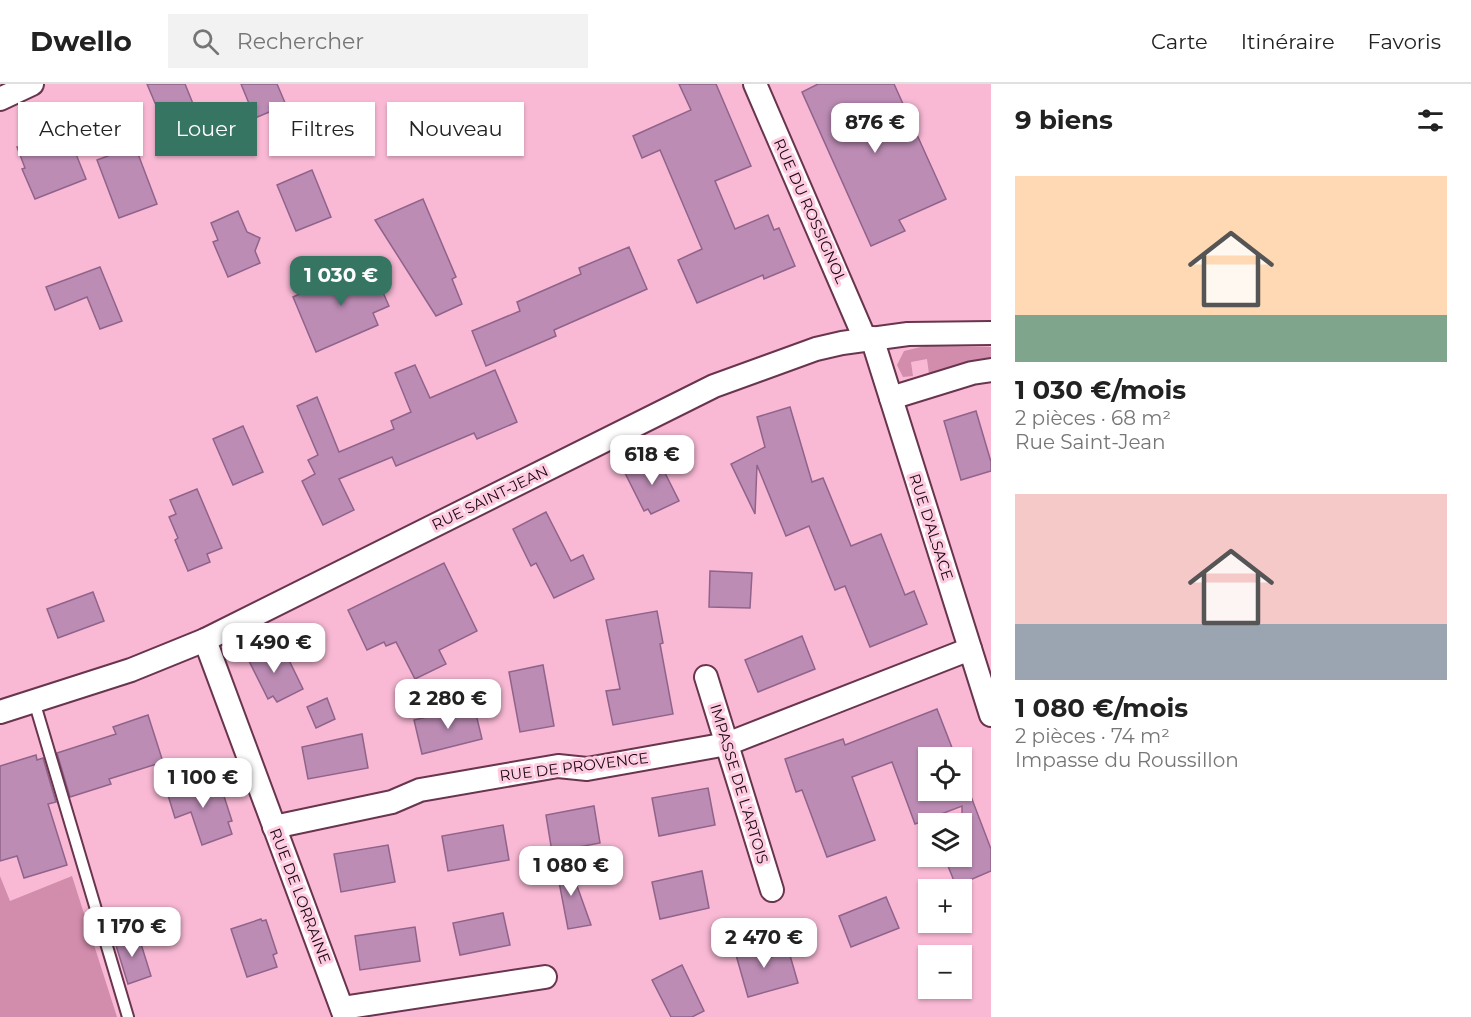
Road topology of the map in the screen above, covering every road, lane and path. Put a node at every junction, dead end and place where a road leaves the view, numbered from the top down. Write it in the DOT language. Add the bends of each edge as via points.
graph roads {
  1 [pos="32,84"];
  2 [pos="755,84"];
  3 [pos="0,99"];
  4 [pos="991,333"];
  5 [pos="868,338"];
  6 [pos="991,370"];
  7 [pos="891,399"];
  8 [pos="205,640"];
  9 [pos="970,649"];
  10 [pos="706,677"];
  11 [pos="34,701"];
  12 [pos="0,712"];
  13 [pos="991,715"];
  14 [pos="727,744"];
  15 [pos="274,827"];
  16 [pos="772,890"];
  17 [pos="545,977"];
  18 [pos="343,1013"];
  19 [pos="128,1017"];
  1 -- 3 [label="street"];
  2 -- 5 [label="street, RUE DU ROSSIGNOL"];
  4 -- 5 [label="street, RUE SAINT-JEAN"];
  5 -- 7 [label="street, RUE D'ALSACE"];
  5 -- 8 [label="street, RUE SAINT-JEAN" via="816,349 714,386"];
  6 -- 7 [label="street"];
  7 -- 9 [label="street, RUE D'ALSACE"];
  8 -- 11 [label="street, RUE SAINT-JEAN" via="131,670"];
  8 -- 15 [label="street, RUE DE LORRAINE"];
  9 -- 13 [label="street, RUE D'ALSACE"];
  9 -- 14 [label="street, RUE DE PROVENCE"];
  10 -- 14 [label="street, IMPASSE DE L'ARTOIS"];
  11 -- 12 [label="street, RUE SAINT-JEAN"];
  11 -- 19 [label="lane"];
  14 -- 15 [label="street, RUE DE PROVENCE" via="587,769 558,766 420,790 392,802"];
  14 -- 16 [label="street, IMPASSE DE L'ARTOIS"];
  15 -- 18 [label="street, RUE DE LORRAINE"];
  17 -- 18 [label="street"];
}
